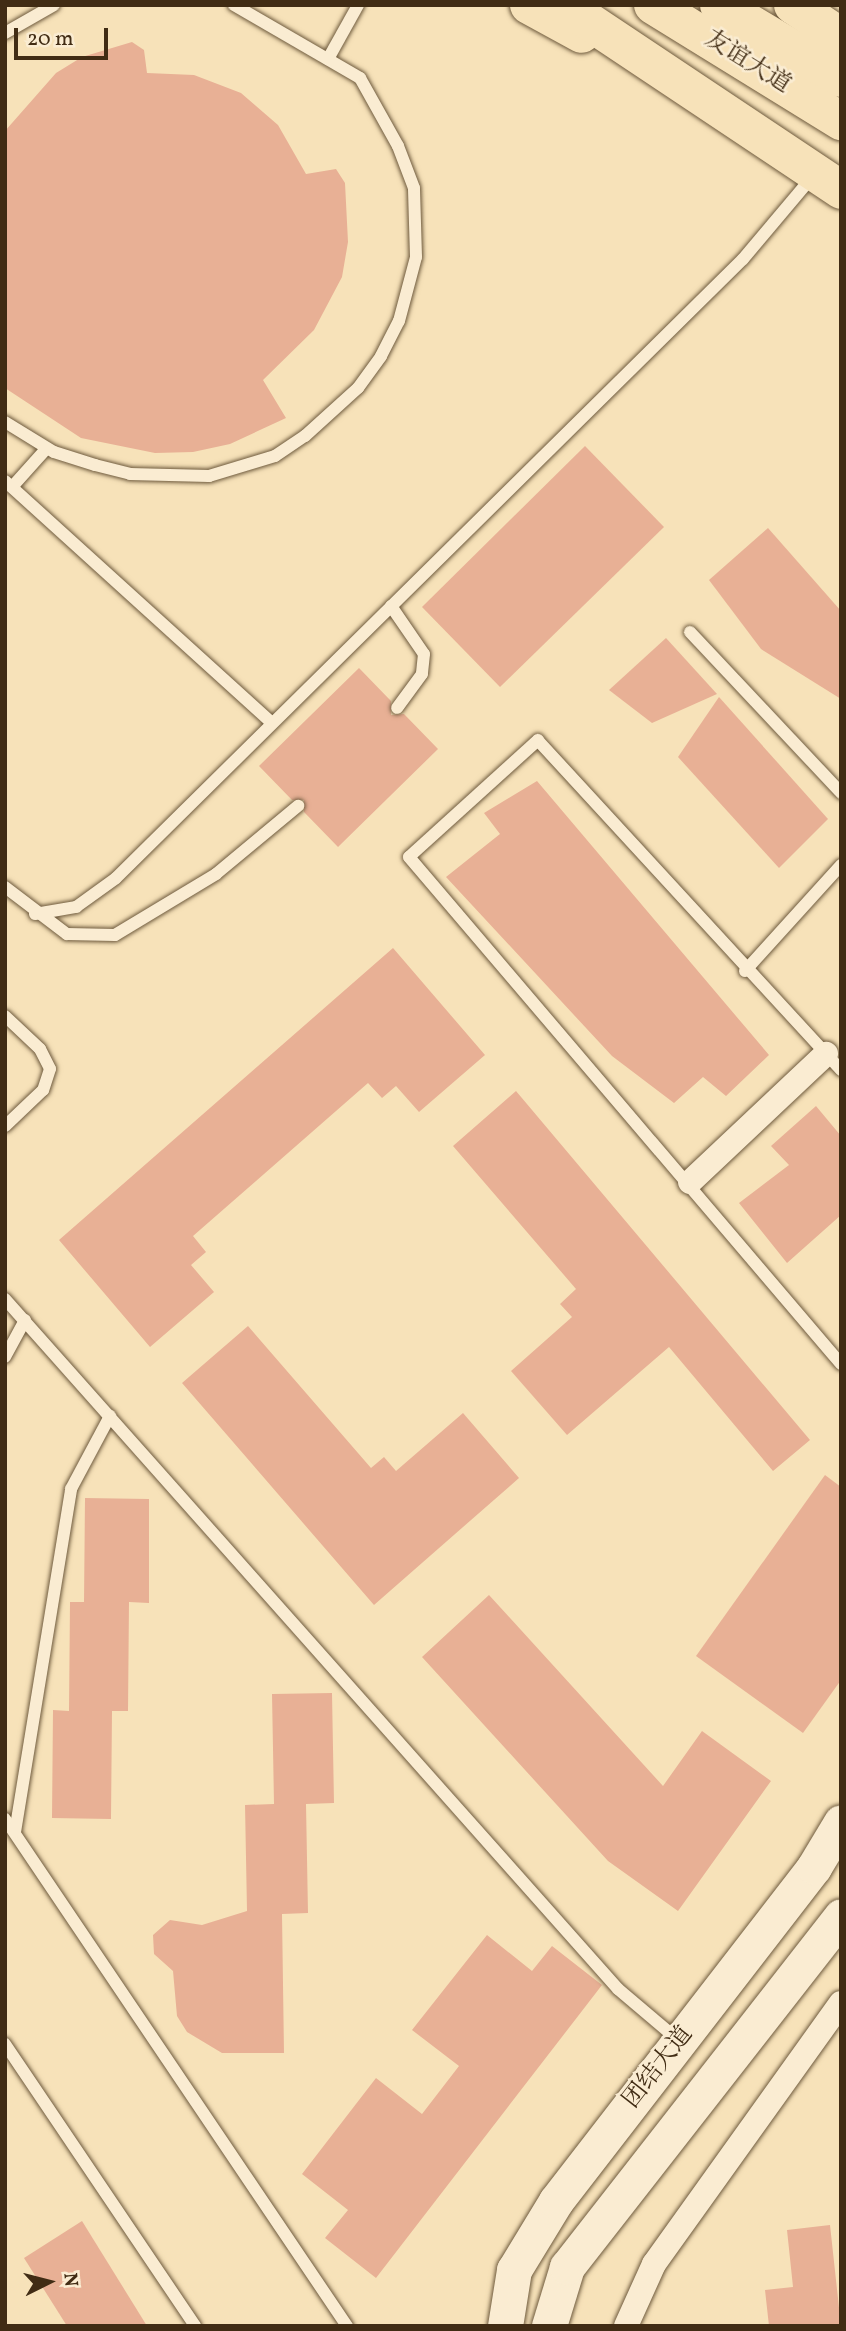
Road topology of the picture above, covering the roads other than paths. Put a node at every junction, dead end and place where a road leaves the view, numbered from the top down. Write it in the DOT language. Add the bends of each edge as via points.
graph roads {
  1 [pos="54,5"];
  2 [pos="234,5"];
  3 [pos="358,5"];
  4 [pos="529,5"];
  5 [pos="564,5"];
  6 [pos="653,5"];
  7 [pos="719,5"];
  8 [pos="793,5"];
  9 [pos="5,31"];
  10 [pos="841,37"];
  11 [pos="328,59"];
  12 [pos="841,78"];
  13 [pos="699,98"];
  14 [pos="841,121"];
  15 [pos="828,182"];
  16 [pos="5,422"];
  17 [pos="47,448"];
  18 [pos="9,484"];
  19 [pos="391,606"];
  20 [pos="690,632"];
  21 [pos="397,708"];
  22 [pos="272,723"];
  23 [pos="841,793"];
  24 [pos="298,806"];
  25 [pos="841,865"];
  26 [pos="5,887"];
  27 [pos="35,914"];
  28 [pos="745,971"];
  29 [pos="5,1016"];
  30 [pos="833,1062"];
  31 [pos="5,1126"];
  32 [pos="690,1182"];
  33 [pos="5,1299"];
  34 [pos="24,1320"];
  35 [pos="5,1357"];
  36 [pos="841,1364"];
  37 [pos="110,1416"];
  38 [pos="5,1819"];
  39 [pos="841,1822"];
  40 [pos="15,1832"];
  41 [pos="841,1839"];
  42 [pos="814,1867"];
  43 [pos="841,1916"];
  44 [pos="841,2003"];
  45 [pos="680,2041"];
  46 [pos="5,2044"];
  47 [pos="195,2326"];
  48 [pos="347,2326"];
  49 [pos="505,2326"];
  50 [pos="549,2326"];
  51 [pos="626,2326"];
  1 -- 9 [label="lane"];
  2 -- 11 [label="lane"];
  3 -- 11 [label="lane"];
  4 -- 13 [label="main road"];
  5 -- 13 [label="main road"];
  6 -- 14 [label="main road, 友谊大道"];
  7 -- 12 [label="main road, 友谊大道"];
  8 -- 10 [label="main road"];
  11 -- 17 [label="lane" via="360,78 414,188 416,257 409,290 374,366 305,436 231,472 130,474"];
  13 -- 15 [label="main road"];
  15 -- 19 [label="lane" via="743,259"];
  16 -- 17 [label="lane"];
  17 -- 18 [label="lane"];
  18 -- 22 [label="lane"];
  19 -- 21 [label="lane" via="424,654 422,674"];
  19 -- 22 [label="lane"];
  20 -- 23 [label="lane"];
  22 -- 27 [label="lane" via="96,897"];
  24 -- 27 [label="lane" via="216,874 139,926 82,938"];
  25 -- 28 [label="lane"];
  26 -- 27 [label="lane"];
  28 -- 30 [label="lane"];
  28 -- 32 [label="lane" via="538,740 410,857"];
  29 -- 31 [label="lane" via="40,1049 50,1069 43,1090"];
  30 -- 32 [label="street"];
  32 -- 36 [label="lane"];
  33 -- 34 [label="lane"];
  34 -- 35 [label="lane"];
  34 -- 37 [label="lane"];
  37 -- 40 [label="lane" via="71,1489"];
  37 -- 45 [label="lane" via="618,1989"];
  38 -- 40 [label="lane"];
  39 -- 42 [label="main road, 团结大道"];
  40 -- 48 [label="lane"];
  41 -- 42 [label="main road"];
  42 -- 45 [label="main road, 团结大道"];
  43 -- 50 [label="main road, 团结大道" via="567,2267"];
  44 -- 51 [label="street" via="654,2264"];
  45 -- 49 [label="main road, 团结大道" via="530,2243 508,2285"];
  46 -- 47 [label="lane"];
}
